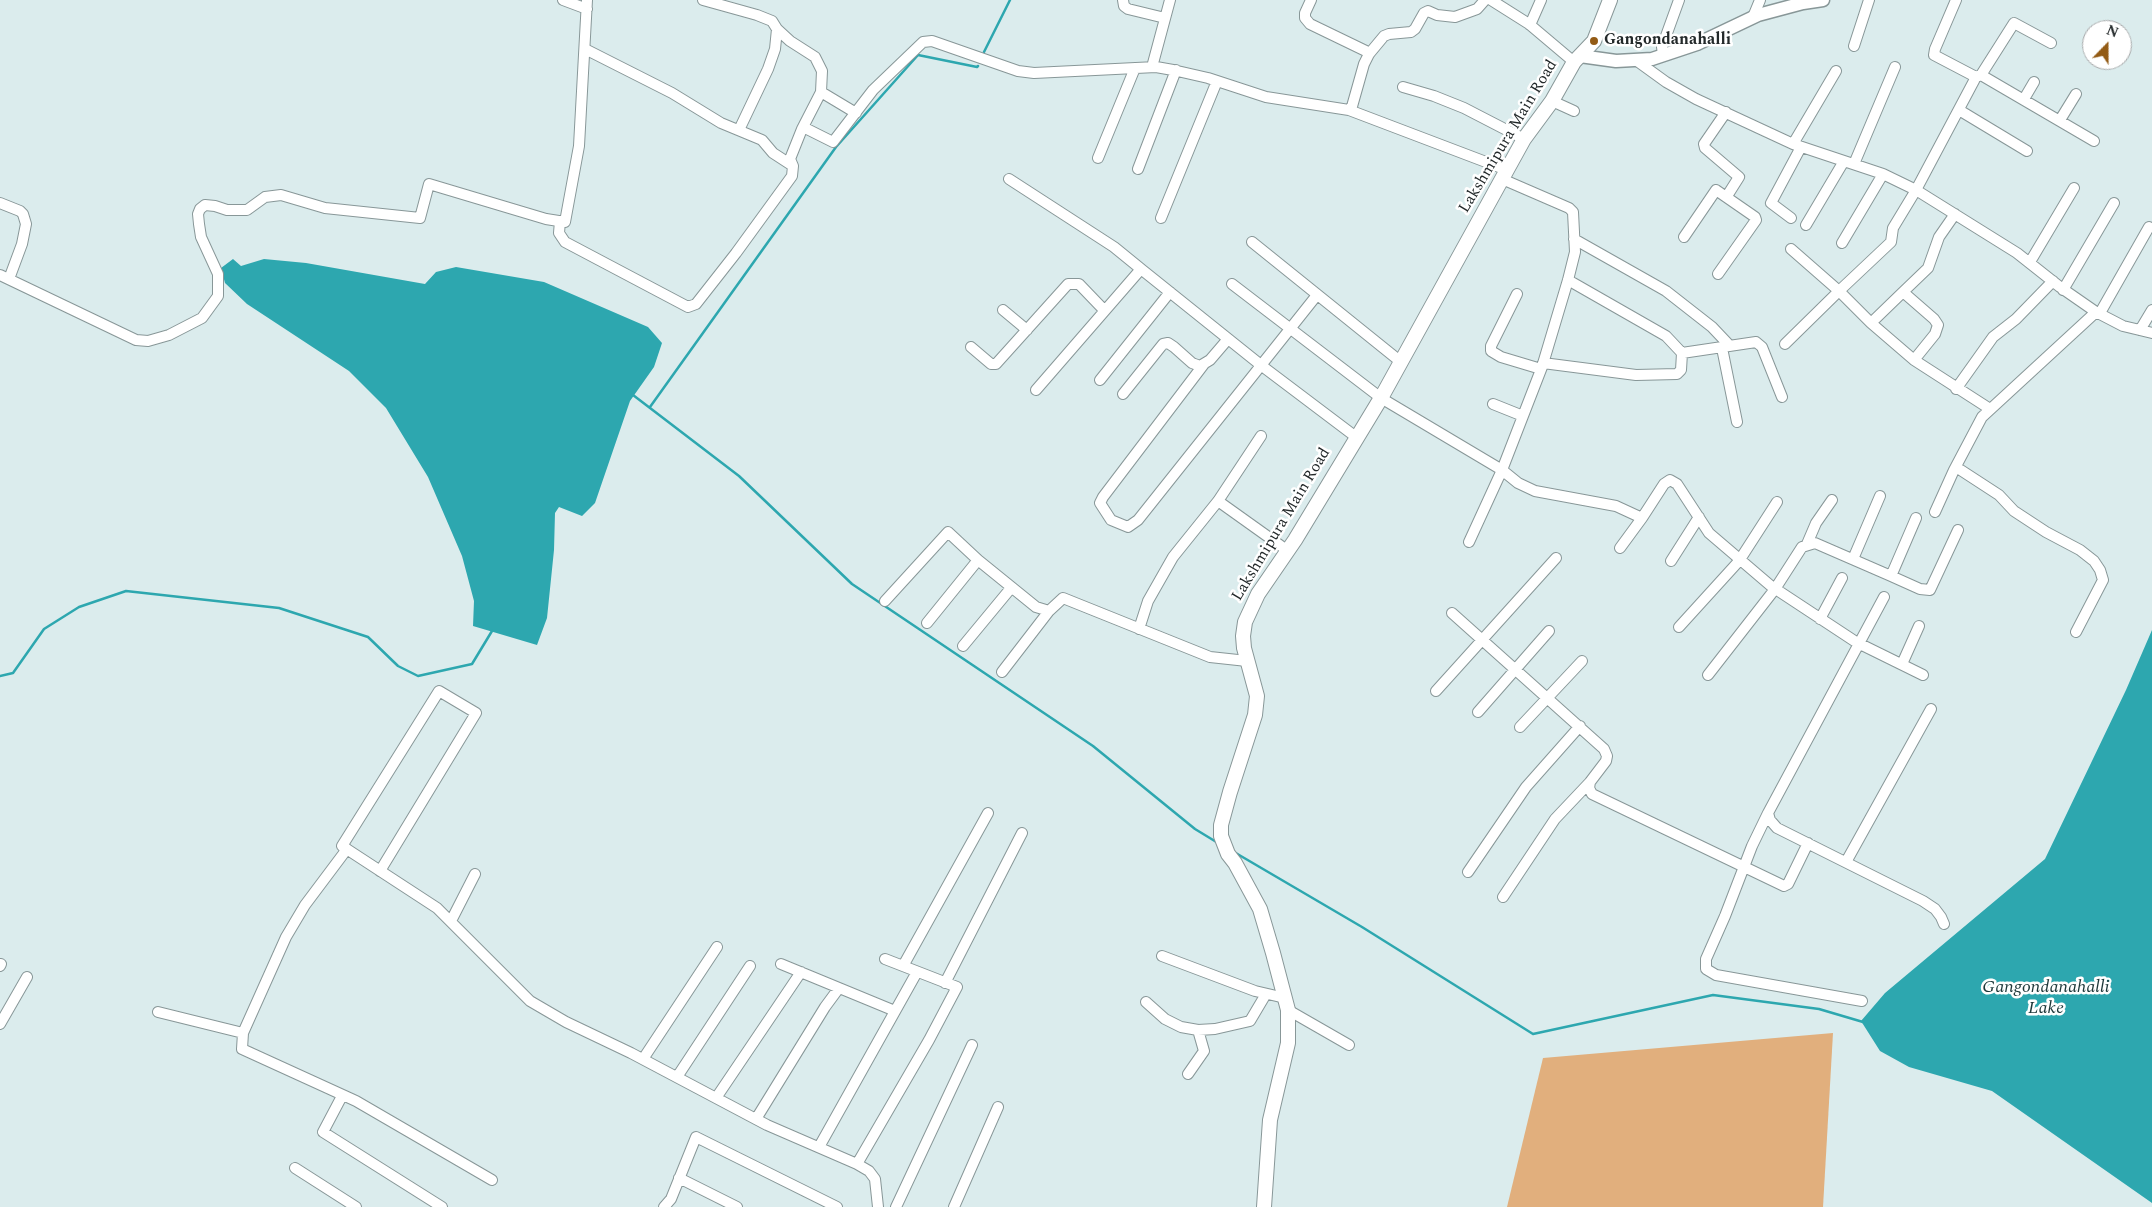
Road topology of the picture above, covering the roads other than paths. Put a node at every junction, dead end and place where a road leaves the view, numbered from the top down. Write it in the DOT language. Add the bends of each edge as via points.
graph roads {
  1 [pos="563,0"];
  2 [pos="703,0"];
  3 [pos="1123,0"];
  4 [pos="1170,0"];
  5 [pos="1310,0"];
  6 [pos="1485,0"];
  7 [pos="1491,0"];
  8 [pos="1541,0"];
  9 [pos="1610,0"];
  10 [pos="1679,0"];
  11 [pos="1760,0"];
  12 [pos="1823,0"];
  13 [pos="1869,0"];
  14 [pos="1956,0"];
  15 [pos="587,4"];
  16 [pos="1165,18"];
  17 [pos="1753,18"];
  18 [pos="1530,26"];
  19 [pos="777,29"];
  20 [pos="2051,43"];
  21 [pos="1854,46"];
  22 [pos="585,49"];
  23 [pos="1370,53"];
  24 [pos="1663,55"];
  25 [pos="1577,59"];
  26 [pos="1637,61"];
  27 [pos="1152,67"];
  28 [pos="1895,67"];
  29 [pos="1135,68"];
  30 [pos="1176,70"];
  31 [pos="1836,71"];
  32 [pos="1979,76"];
  33 [pos="1217,81"];
  34 [pos="2034,82"];
  35 [pos="1403,87"];
  36 [pos="821,92"];
  37 [pos="2076,94"];
  38 [pos="2024,99"];
  39 [pos="1552,101"];
  40 [pos="1351,110"];
  41 [pos="1959,110"];
  42 [pos="1574,111"];
  43 [pos="1726,112"];
  44 [pos="856,113"];
  45 [pos="2060,120"];
  46 [pos="802,129"];
  47 [pos="739,130"];
  48 [pos="1524,140"];
  49 [pos="2094,141"];
  50 [pos="1797,146"];
  51 [pos="2027,151"];
  52 [pos="1098,158"];
  53 [pos="1849,162"];
  54 [pos="793,166"];
  55 [pos="1138,170"];
  56 [pos="1883,174"];
  57 [pos="1505,175"];
  58 [pos="1010,180"];
  59 [pos="2074,188"];
  60 [pos="1916,190"];
  61 [pos="1727,196"];
  62 [pos="0,202"];
  63 [pos="2114,203"];
  64 [pos="1955,214"];
  65 [pos="1161,218"];
  66 [pos="1791,218"];
  67 [pos="560,221"];
  68 [pos="1806,225"];
  69 [pos="2149,227"];
  70 [pos="1684,237"];
  71 [pos="1574,239"];
  72 [pos="1252,242"];
  73 [pos="1842,243"];
  74 [pos="1791,249"];
  75 [pos="2030,262"];
  76 [pos="1141,269"];
  77 [pos="1718,274"];
  78 [pos="5,277"];
  79 [pos="1568,280"];
  80 [pos="2053,282"];
  81 [pos="1232,284"];
  82 [pos="2063,290"];
  83 [pos="1839,291"];
  84 [pos="1170,292"];
  85 [pos="1903,292"];
  86 [pos="1517,294"];
  87 [pos="1317,295"];
  88 [pos="1003,310"];
  89 [pos="1104,310"];
  90 [pos="2152,310"];
  91 [pos="2098,312"];
  92 [pos="1871,323"];
  93 [pos="1291,329"];
  94 [pos="1027,330"];
  95 [pos="2140,330"];
  96 [pos="2152,333"];
  97 [pos="1228,339"];
  98 [pos="1785,344"];
  99 [pos="970,347"];
  100 [pos="1726,347"];
  101 [pos="1682,353"];
  102 [pos="1914,360"];
  103 [pos="1400,362"];
  104 [pos="1204,364"];
  105 [pos="1262,366"];
  106 [pos="1542,366"];
  107 [pos="1100,380"];
  108 [pos="1956,389"];
  109 [pos="1036,390"];
  110 [pos="1123,394"];
  111 [pos="1782,397"];
  112 [pos="1380,398"];
  113 [pos="1493,404"];
  114 [pos="1990,409"];
  115 [pos="1523,416"];
  116 [pos="1737,422"];
  117 [pos="1261,436"];
  118 [pos="1356,437"];
  119 [pos="1956,467"];
  120 [pos="1502,470"];
  121 [pos="1880,496"];
  122 [pos="1832,500"];
  123 [pos="1218,501"];
  124 [pos="1777,502"];
  125 [pos="1935,512"];
  126 [pos="1699,517"];
  127 [pos="1642,518"];
  128 [pos="1916,518"];
  129 [pos="1958,530"];
  130 [pos="1469,542"];
  131 [pos="1807,544"];
  132 [pos="1620,548"];
  133 [pos="1288,551"];
  134 [pos="1556,558"];
  135 [pos="1853,559"];
  136 [pos="978,560"];
  137 [pos="1739,561"];
  138 [pos="1671,562"];
  139 [pos="1891,576"];
  140 [pos="1842,578"];
  141 [pos="1011,588"];
  142 [pos="1775,589"];
  143 [pos="1884,597"];
  144 [pos="885,601"];
  145 [pos="1049,611"];
  146 [pos="1452,613"];
  147 [pos="1820,618"];
  148 [pos="927,623"];
  149 [pos="1919,626"];
  150 [pos="1679,627"];
  151 [pos="1139,629"];
  152 [pos="1549,632"];
  153 [pos="2076,632"];
  154 [pos="1483,640"];
  155 [pos="1860,644"];
  156 [pos="963,646"];
  157 [pos="1246,661"];
  158 [pos="1582,661"];
  159 [pos="1902,664"];
  160 [pos="1516,669"];
  161 [pos="1002,672"];
  162 [pos="1708,675"];
  163 [pos="1923,675"];
  164 [pos="1436,691"];
  165 [pos="1548,697"];
  166 [pos="1931,709"];
  167 [pos="1478,712"];
  168 [pos="1580,726"];
  169 [pos="1520,727"];
  170 [pos="1590,782"];
  171 [pos="988,812"];
  172 [pos="1768,813"];
  173 [pos="1022,833"];
  174 [pos="1808,843"];
  175 [pos="346,849"];
  176 [pos="1846,862"];
  177 [pos="1744,867"];
  178 [pos="380,871"];
  179 [pos="1468,872"];
  180 [pos="475,874"];
  181 [pos="1503,897"];
  182 [pos="451,921"];
  183 [pos="1944,924"];
  184 [pos="717,947"];
  185 [pos="1162,956"];
  186 [pos="885,959"];
  187 [pos="781,964"];
  188 [pos="750,966"];
  189 [pos="903,966"];
  190 [pos="801,972"];
  191 [pos="917,972"];
  192 [pos="27,977"];
  193 [pos="945,983"];
  194 [pos="839,988"];
  195 [pos="1266,994"];
  196 [pos="1862,1001"];
  197 [pos="1146,1002"];
  198 [pos="1286,1004"];
  199 [pos="895,1011"];
  200 [pos="158,1012"];
  201 [pos="0,1024"];
  202 [pos="1198,1030"];
  203 [pos="243,1033"];
  204 [pos="972,1045"];
  205 [pos="1349,1045"];
  206 [pos="643,1059"];
  207 [pos="1188,1074"];
  208 [pos="677,1077"];
  209 [pos="342,1096"];
  210 [pos="716,1098"];
  211 [pos="998,1107"];
  212 [pos="756,1119"];
  213 [pos="819,1147"];
  214 [pos="857,1164"];
  215 [pos="295,1168"];
  216 [pos="679,1178"];
  217 [pos="492,1180"];
  218 [pos="342,1198"];
  219 [pos="881,1205"];
  220 [pos="336,1207"];
  221 [pos="356,1207"];
  222 [pos="442,1207"];
  223 [pos="664,1207"];
  224 [pos="738,1207"];
  225 [pos="837,1207"];
  226 [pos="896,1207"];
  227 [pos="954,1207"];
  228 [pos="1264,1207"];
  1 -- 15 [label="street"];
  2 -- 19 [label="street" via="772,21"];
  3 -- 16 [label="street" via="1128,8"];
  4 -- 16 [label="street"];
  5 -- 23 [label="street" via="1305,18 1310,24"];
  6 -- 23 [label="street" via="1477,9 1455,17 1428,11 1416,29 1384,36"];
  7 -- 18 [label="street"];
  8 -- 18 [label="street"];
  9 -- 25 [label="main road, Lakshmipura Main Road" via="1594,41"];
  10 -- 24 [label="street" via="1662,48"];
  11 -- 17 [label="street"];
  12 -- 17 [label="street"];
  13 -- 21 [label="street"];
  14 -- 32 [label="street" via="1934,55"];
  15 -- 22 [label="street"];
  16 -- 27 [label="street"];
  17 -- 24 [label="street" via="1697,44"];
  18 -- 25 [label="street"];
  19 -- 36 [label="street" via="815,56 822,71"];
  19 -- 47 [label="street" via="768,69"];
  20 -- 32 [label="street" via="2014,23"];
  22 -- 47 [label="street"];
  22 -- 67 [label="street" via="579,146 565,222"];
  23 -- 40 [label="street"];
  24 -- 26 [label="street"];
  25 -- 26 [label="street"];
  25 -- 39 [label="main road, Lakshmipura Main Road"];
  26 -- 43 [label="street" via="1666,82"];
  27 -- 29 [label="street"];
  27 -- 30 [label="street"];
  28 -- 53 [label="street"];
  29 -- 44 [label="street" via="1018,71 932,41 923,42 873,90"];
  29 -- 52 [label="street"];
  30 -- 33 [label="street"];
  30 -- 55 [label="street"];
  31 -- 50 [label="street"];
  32 -- 38 [label="street"];
  32 -- 41 [label="street"];
  33 -- 40 [label="street" via="1266,97"];
  33 -- 65 [label="street"];
  34 -- 38 [label="street"];
  35 -- 48 [label="street" via="1464,108"];
  36 -- 44 [label="street"];
  36 -- 46 [label="street"];
  37 -- 45 [label="street"];
  38 -- 45 [label="street"];
  39 -- 42 [label="street"];
  39 -- 48 [label="main road, Lakshmipura Main Road"];
  40 -- 57 [label="street"];
  41 -- 51 [label="street"];
  41 -- 60 [label="street"];
  43 -- 50 [label="street"];
  43 -- 61 [label="street" via="1704,144 1739,177"];
  44 -- 46 [label="street" via="833,142"];
  45 -- 49 [label="street"];
  46 -- 54 [label="street" via="790,159"];
  47 -- 54 [label="street" via="762,140 773,153"];
  48 -- 57 [label="main road, Lakshmipura Main Road"];
  50 -- 53 [label="street"];
  50 -- 66 [label="street" via="1771,203"];
  53 -- 56 [label="street"];
  53 -- 68 [label="street"];
  54 -- 67 [label="street" via="792,176 736,253 696,304 688,307 565,242 559,234"];
  56 -- 60 [label="street"];
  56 -- 73 [label="street"];
  57 -- 71 [label="street" via="1569,208 1574,218"];
  57 -- 103 [label="main road, Lakshmipura Main Road"];
  58 -- 76 [label="street" via="1114,247"];
  59 -- 75 [label="street"];
  60 -- 64 [label="street"];
  60 -- 83 [label="street" via="1893,228 1889,245"];
  61 -- 70 [label="street" via="1714,191"];
  61 -- 77 [label="street" via="1756,220"];
  62 -- 78 [label="street" via="20,211 26,224 22,244"];
  63 -- 82 [label="street"];
  64 -- 75 [label="street"];
  64 -- 85 [label="street" via="1939,237 1928,268"];
  67 -- 78 [label="street" via="429,184 420,218 325,208 281,195 266,197 247,210 205,206 198,214 199,224 201,237 218,274 218,296 202,318 169,335 148,341 136,340"];
  69 -- 91 [label="street"];
  71 -- 79 [label="street" via="1575,252"];
  71 -- 100 [label="street" via="1666,291 1712,327"];
  72 -- 87 [label="street"];
  74 -- 83 [label="street"];
  75 -- 80 [label="street"];
  76 -- 84 [label="street"];
  76 -- 89 [label="street"];
  79 -- 101 [label="street" via="1666,336"];
  79 -- 106 [label="street"];
  80 -- 82 [label="street"];
  80 -- 108 [label="street" via="1993,337"];
  81 -- 93 [label="street"];
  82 -- 91 [label="street"];
  83 -- 92 [label="street"];
  83 -- 98 [label="street"];
  84 -- 97 [label="street"];
  84 -- 107 [label="street"];
  85 -- 92 [label="street"];
  85 -- 102 [label="street" via="1938,325 1935,334"];
  86 -- 106 [label="street" via="1491,351"];
  87 -- 93 [label="street"];
  87 -- 103 [label="street"];
  88 -- 94 [label="street"];
  89 -- 94 [label="street" via="1079,284 1068,284"];
  89 -- 109 [label="street"];
  90 -- 95 [label="street"];
  91 -- 95 [label="street" via="2123,326"];
  91 -- 114 [label="street"];
  92 -- 102 [label="street"];
  93 -- 105 [label="street"];
  93 -- 112 [label="street"];
  94 -- 99 [label="street" via="994,366"];
  95 -- 96 [label="street"];
  97 -- 104 [label="street"];
  97 -- 105 [label="street"];
  100 -- 101 [label="street"];
  100 -- 111 [label="street" via="1748,342 1756,342 1762,347"];
  100 -- 116 [label="street"];
  101 -- 106 [label="street" via="1682,370 1677,374"];
  102 -- 108 [label="street"];
  103 -- 112 [label="main road, Lakshmipura Main Road"];
  104 -- 105 [label="street" via="1102,497 1100,503 1112,520 1128,528 1138,520"];
  104 -- 110 [label="street" via="1192,363 1168,343 1163,344"];
  105 -- 118 [label="street"];
  106 -- 115 [label="street"];
  108 -- 114 [label="street"];
  112 -- 118 [label="main road, Lakshmipura Main Road"];
  112 -- 120 [label="street"];
  113 -- 115 [label="street"];
  114 -- 119 [label="street" via="1982,417"];
  115 -- 120 [label="street"];
  117 -- 123 [label="street"];
  118 -- 133 [label="main road, Lakshmipura Main Road"];
  119 -- 125 [label="street"];
  119 -- 153 [label="street" via="1999,495 2014,511 2080,550 2097,565 2103,580"];
  120 -- 127 [label="street" via="1535,491 1616,506"];
  120 -- 130 [label="street"];
  121 -- 135 [label="street"];
  122 -- 131 [label="street"];
  123 -- 133 [label="street"];
  123 -- 151 [label="street" via="1174,557 1148,601"];
  124 -- 137 [label="street"];
  126 -- 127 [label="street" via="1677,484 1670,480"];
  126 -- 137 [label="street" via="1709,534"];
  126 -- 138 [label="street"];
  127 -- 132 [label="street"];
  128 -- 139 [label="street"];
  129 -- 139 [label="street" via="1930,590"];
  131 -- 135 [label="street" via="1815,542"];
  131 -- 142 [label="street"];
  133 -- 157 [label="main road, Lakshmipura Main Road" via="1258,594 1245,622"];
  134 -- 154 [label="street"];
  135 -- 139 [label="street"];
  136 -- 141 [label="street"];
  136 -- 144 [label="street" via="948,532"];
  136 -- 148 [label="street"];
  137 -- 142 [label="street"];
  137 -- 150 [label="street"];
  140 -- 147 [label="street"];
  141 -- 145 [label="street" via="1036,607"];
  141 -- 156 [label="street"];
  142 -- 147 [label="street"];
  142 -- 162 [label="street"];
  143 -- 155 [label="street"];
  145 -- 151 [label="street" via="1063,598"];
  145 -- 161 [label="street"];
  146 -- 154 [label="street"];
  147 -- 155 [label="street"];
  149 -- 159 [label="street"];
  151 -- 157 [label="street" via="1210,658"];
  152 -- 160 [label="street"];
  154 -- 160 [label="street"];
  154 -- 164 [label="street"];
  155 -- 159 [label="street"];
  155 -- 172 [label="street"];
  157 -- 198 [label="main road, Lakshmipura Main Road" via="1257,696 1255,715 1220,836 1260,909"];
  158 -- 165 [label="street"];
  159 -- 163 [label="street"];
  160 -- 165 [label="street"];
  160 -- 167 [label="street"];
  165 -- 168 [label="street"];
  165 -- 169 [label="street"];
  166 -- 176 [label="street"];
  168 -- 170 [label="street" via="1601,745 1607,756"];
  168 -- 179 [label="street" via="1526,788"];
  170 -- 177 [label="street" via="1592,794 1606,802"];
  170 -- 181 [label="street" via="1555,819"];
  171 -- 189 [label="street"];
  172 -- 174 [label="street" via="1776,828"];
  172 -- 177 [label="street"];
  173 -- 193 [label="street"];
  174 -- 176 [label="street"];
  174 -- 177 [label="street" via="1788,884 1784,886"];
  175 -- 178 [label="street"];
  175 -- 178 [label="street" via="342,846 440,691 476,713"];
  175 -- 203 [label="street" via="305,904 286,936"];
  176 -- 183 [label="street" via="1923,901 1935,909"];
  177 -- 196 [label="street" via="1706,959 1706,968 1716,975"];
  178 -- 182 [label="street" via="437,908"];
  180 -- 182 [label="street"];
  182 -- 206 [label="street" via="530,1000 566,1022"];
  184 -- 206 [label="street"];
  185 -- 195 [label="street"];
  186 -- 189 [label="street"];
  187 -- 190 [label="street"];
  188 -- 208 [label="street"];
  189 -- 191 [label="street"];
  190 -- 194 [label="street"];
  190 -- 210 [label="street"];
  191 -- 193 [label="street"];
  191 -- 199 [label="street"];
  192 -- 201 [label="street"];
  193 -- 214 [label="street" via="957,987"];
  194 -- 199 [label="street"];
  194 -- 212 [label="street"];
  195 -- 198 [label="street"];
  195 -- 202 [label="street" via="1250,1021"];
  197 -- 202 [label="street" via="1165,1020"];
  198 -- 205 [label="street"];
  198 -- 228 [label="main road, Lakshmipura Main Road" via="1288,1043 1270,1120"];
  199 -- 213 [label="street"];
  200 -- 203 [label="street"];
  202 -- 207 [label="street" via="1204,1051"];
  203 -- 209 [label="street" via="242,1049"];
  204 -- 226 [label="street"];
  206 -- 208 [label="street"];
  208 -- 210 [label="street"];
  209 -- 217 [label="street"];
  209 -- 222 [label="street" via="323,1132"];
  210 -- 212 [label="street"];
  211 -- 227 [label="street"];
  212 -- 213 [label="street"];
  213 -- 214 [label="street"];
  214 -- 219 [label="street" via="875,1179"];
  215 -- 218 [label="street"];
  216 -- 223 [label="street" via="671,1199"];
  216 -- 224 [label="street"];
  216 -- 225 [label="street" via="696,1137"];
  218 -- 220 [label="street"];
  218 -- 221 [label="street"];
}
